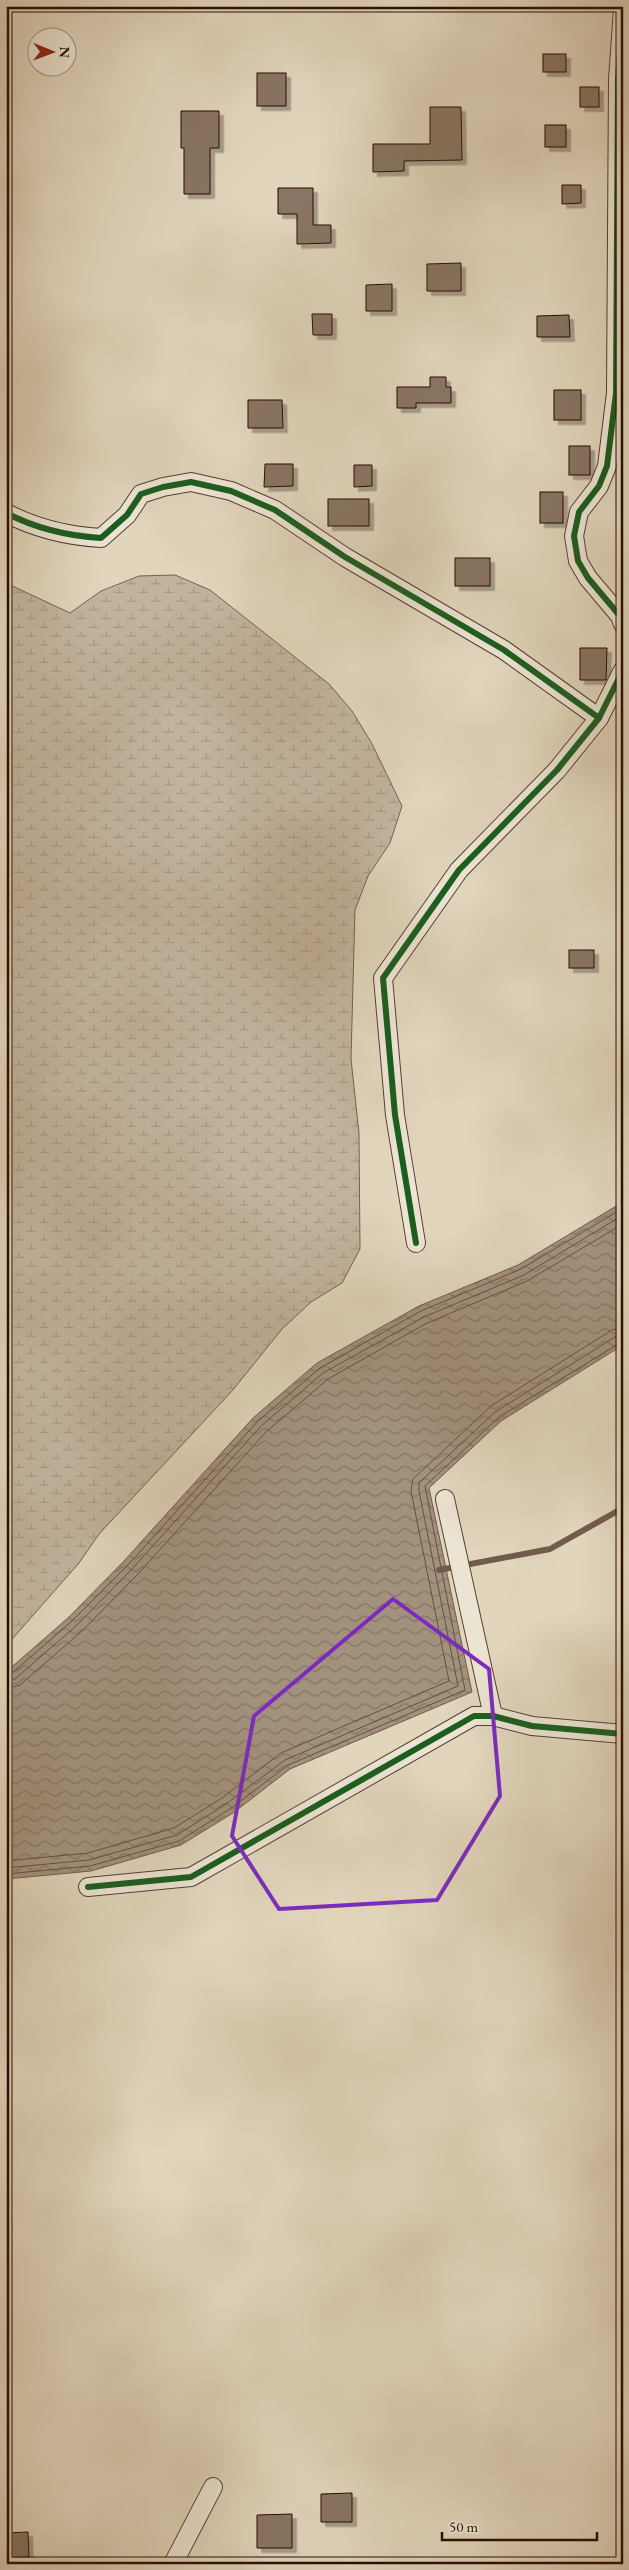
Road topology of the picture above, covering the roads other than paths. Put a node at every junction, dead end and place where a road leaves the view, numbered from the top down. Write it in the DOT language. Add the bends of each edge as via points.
graph roads {
  1 [pos="623,9"];
  2 [pos="6,513"];
  3 [pos="623,624"];
  4 [pos="623,670"];
  5 [pos="599,718"];
  6 [pos="416,1243"];
  7 [pos="445,1500"];
  8 [pos="494,1716"];
  9 [pos="623,1734"];
  10 [pos="88,1887"];
  11 [pos="213,2487"];
  12 [pos="173,2564"];
  1 -- 3 [label="street" via="618,79 616,393 607,466 599,486 579,512 574,536 578,561"];
  2 -- 5 [label="street" via="77,536 101,538 127,515 141,494 163,486 191,482 231,491 275,510 345,557 504,650"];
  4 -- 5 [label="street"];
  5 -- 6 [label="street" via="557,770 459,870 383,978 395,1115"];
  7 -- 8 [label="street"];
  8 -- 9 [label="street" via="532,1726"];
  8 -- 10 [label="street" via="474,1716 191,1877"];
  11 -- 12 [label="street"];
}
